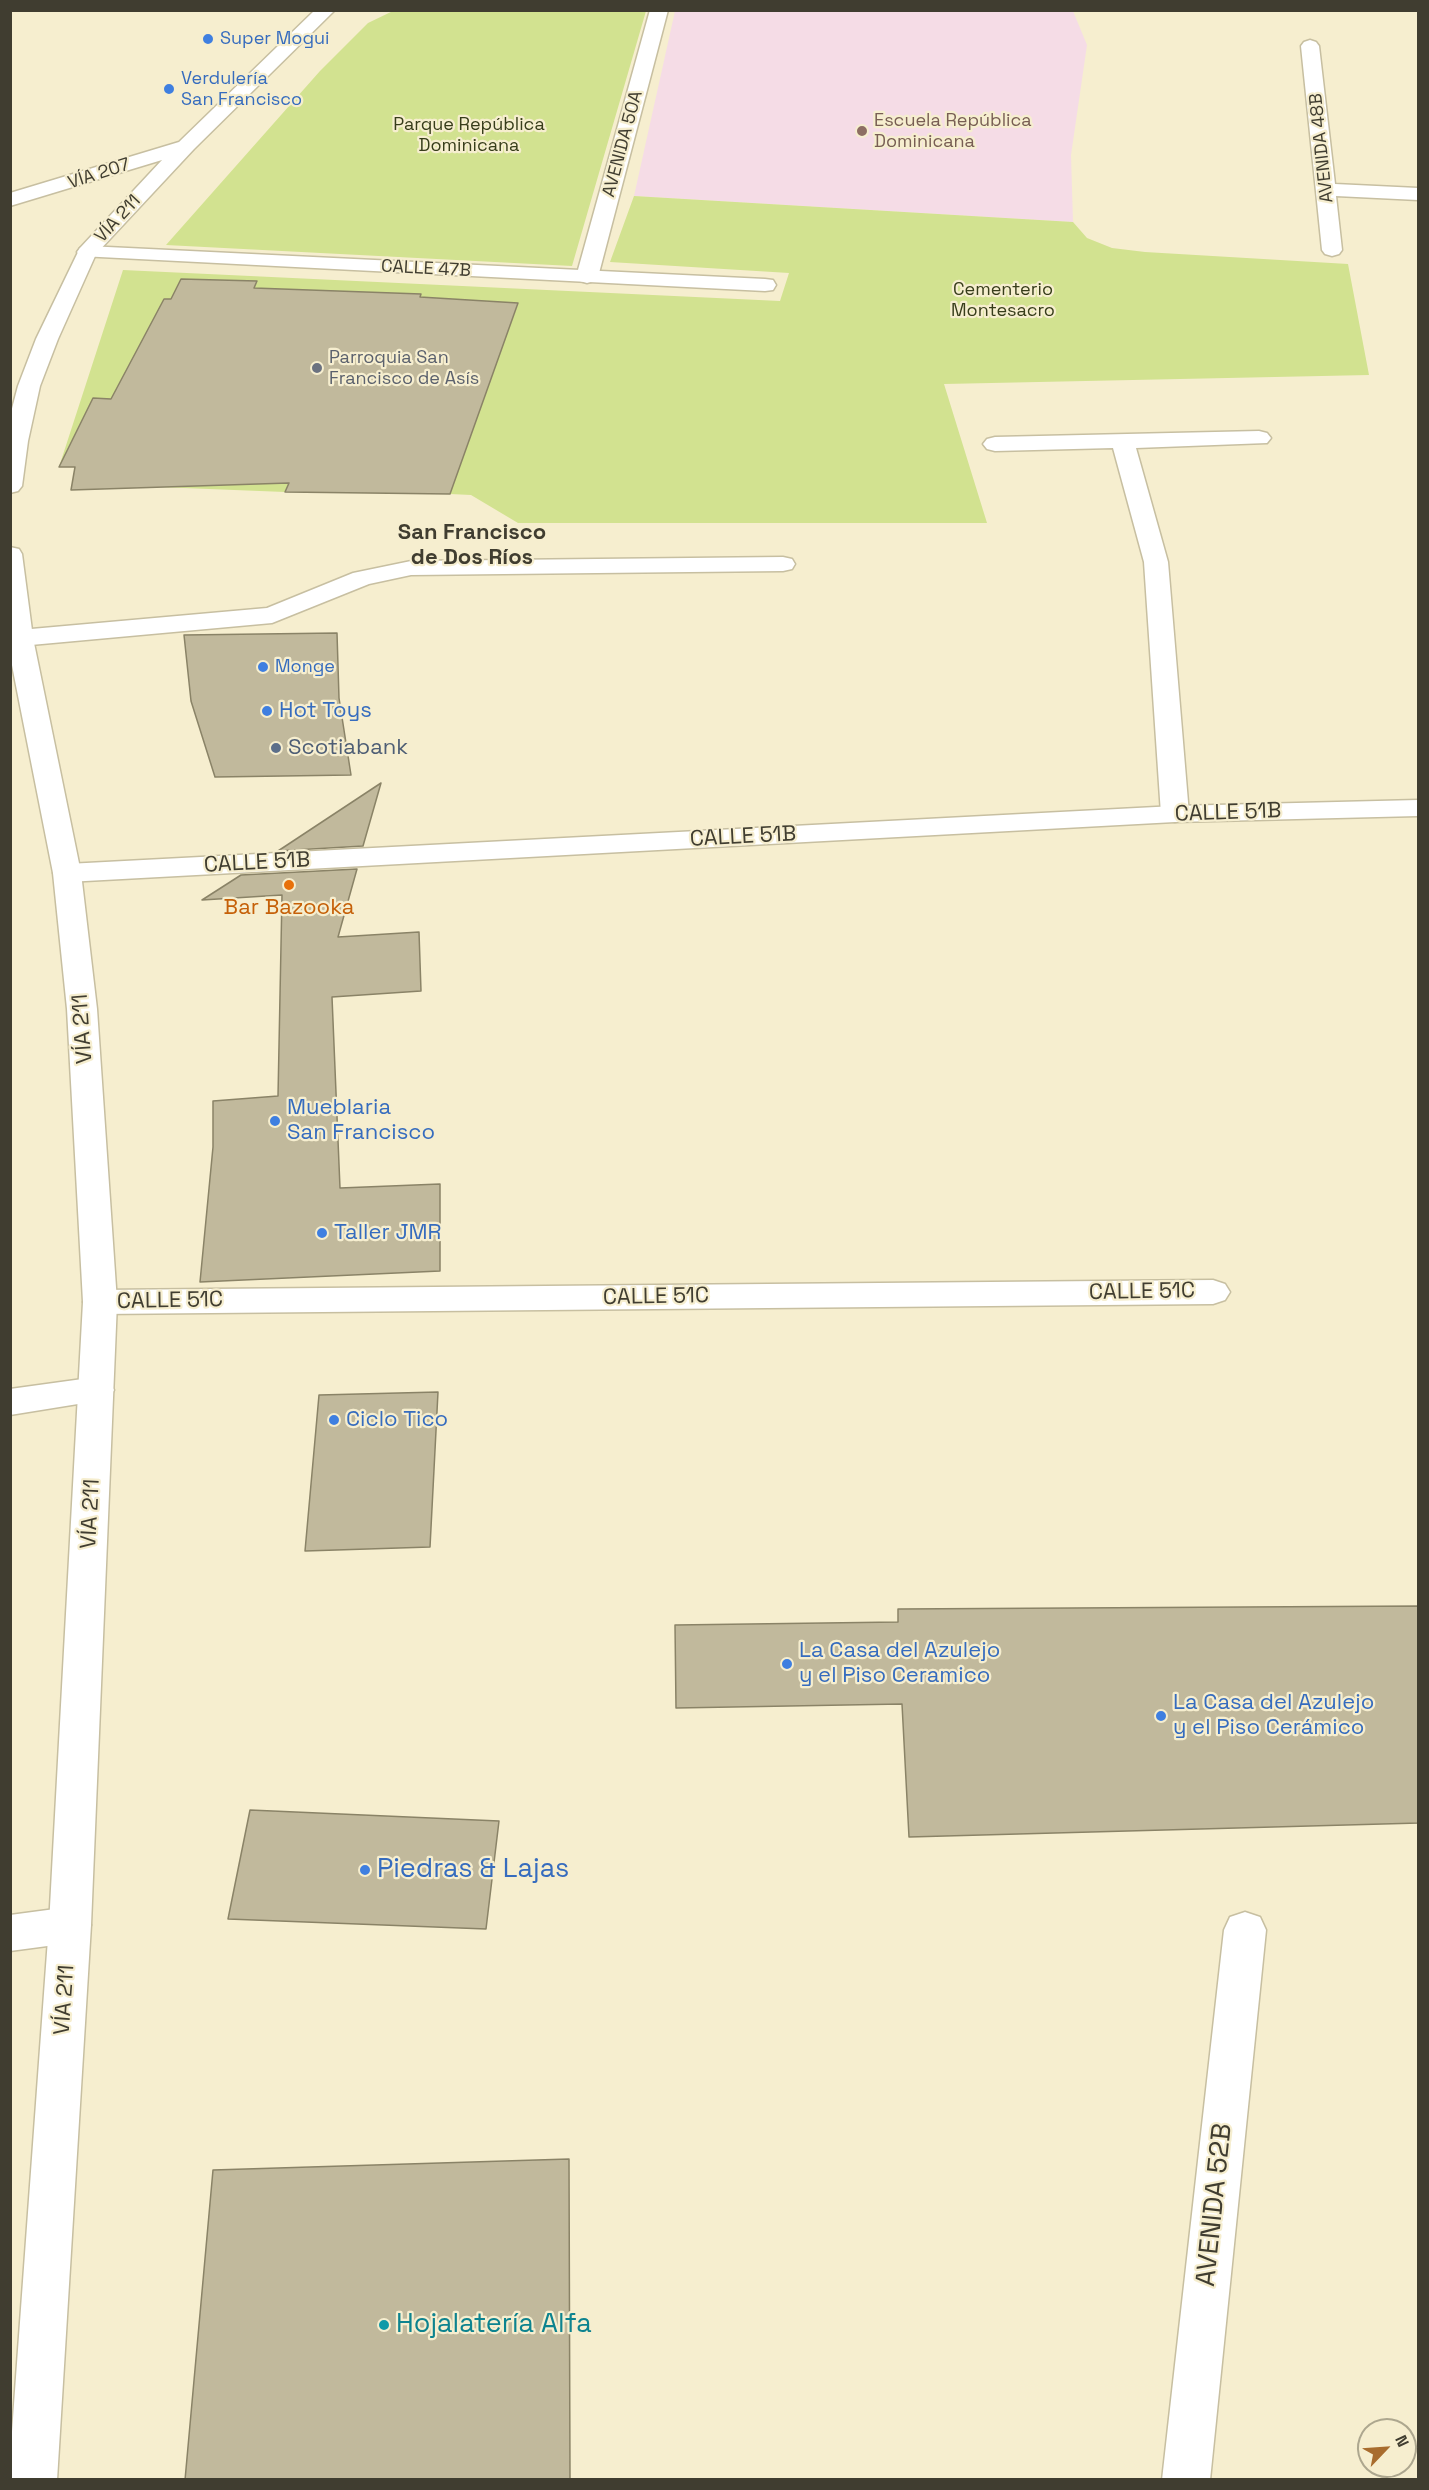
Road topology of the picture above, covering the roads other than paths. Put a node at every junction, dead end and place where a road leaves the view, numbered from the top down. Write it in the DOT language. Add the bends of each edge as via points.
graph roads {
  1 [pos="326,10"];
  2 [pos="339,10"];
  3 [pos="659,10"];
  4 [pos="308,27"];
  5 [pos="1310,46"];
  6 [pos="187,145"];
  7 [pos="150,186"];
  8 [pos="1327,190"];
  9 [pos="116,193"];
  10 [pos="1419,194"];
  11 [pos="10,200"];
  12 [pos="72,202"];
  13 [pos="10,213"];
  14 [pos="1332,250"];
  15 [pos="87,252"];
  16 [pos="587,277"];
  17 [pos="765,285"];
  18 [pos="1259,438"];
  19 [pos="1123,441"];
  20 [pos="13,442"];
  21 [pos="994,444"];
  22 [pos="10,486"];
  23 [pos="10,554"];
  24 [pos="783,564"];
  25 [pos="20,638"];
  26 [pos="1419,808"];
  27 [pos="1175,814"];
  28 [pos="67,873"];
  29 [pos="1213,1292"];
  30 [pos="100,1302"];
  31 [pos="97,1390"];
  32 [pos="10,1402"];
  33 [pos="70,1924"];
  34 [pos="1245,1930"];
  35 [pos="10,1933"];
  36 [pos="33,2480"];
  37 [pos="1186,2480"];
  1 -- 4 [label="main road, VÍA 211"];
  2 -- 4 [label="main road"];
  3 -- 16 [label="main road, AVENIDA 50A"];
  4 -- 6 [label="main road, VÍA 211"];
  5 -- 8 [label="main road, AVENIDA 48B"];
  6 -- 7 [label="main road, VÍA 211"];
  6 -- 11 [label="main road, VÍA 207"];
  7 -- 9 [label="main road, VÍA 207"];
  7 -- 15 [label="main road, VÍA 211"];
  8 -- 10 [label="main road"];
  8 -- 14 [label="main road, AVENIDA 48B"];
  12 -- 13 [label="main road, VÍA 207"];
  15 -- 16 [label="main road, CALLE 47B"];
  15 -- 20 [label="main road, VÍA 211" via="47,339"];
  16 -- 17 [label="main road, CALLE 47B"];
  18 -- 19 [label="main road"];
  19 -- 21 [label="main road"];
  19 -- 27 [label="main road" via="1156,562"];
  20 -- 22 [label="main road, VÍA 211"];
  23 -- 25 [label="main road, VÍA 211"];
  24 -- 25 [label="main road" via="411,568 362,578 272,615"];
  25 -- 28 [label="main road, VÍA 211"];
  26 -- 27 [label="main road, CALLE 51B"];
  27 -- 28 [label="main road, CALLE 51B"];
  28 -- 30 [label="main road, VÍA 211" via="82,1009"];
  29 -- 30 [label="main road, CALLE 51C"];
  30 -- 31 [label="main road, VÍA 211"];
  31 -- 32 [label="main road"];
  31 -- 33 [label="main road, VÍA 211"];
  33 -- 35 [label="main road"];
  33 -- 36 [label="main road, VÍA 211"];
  34 -- 37 [label="main road, AVENIDA 52B"];
}
